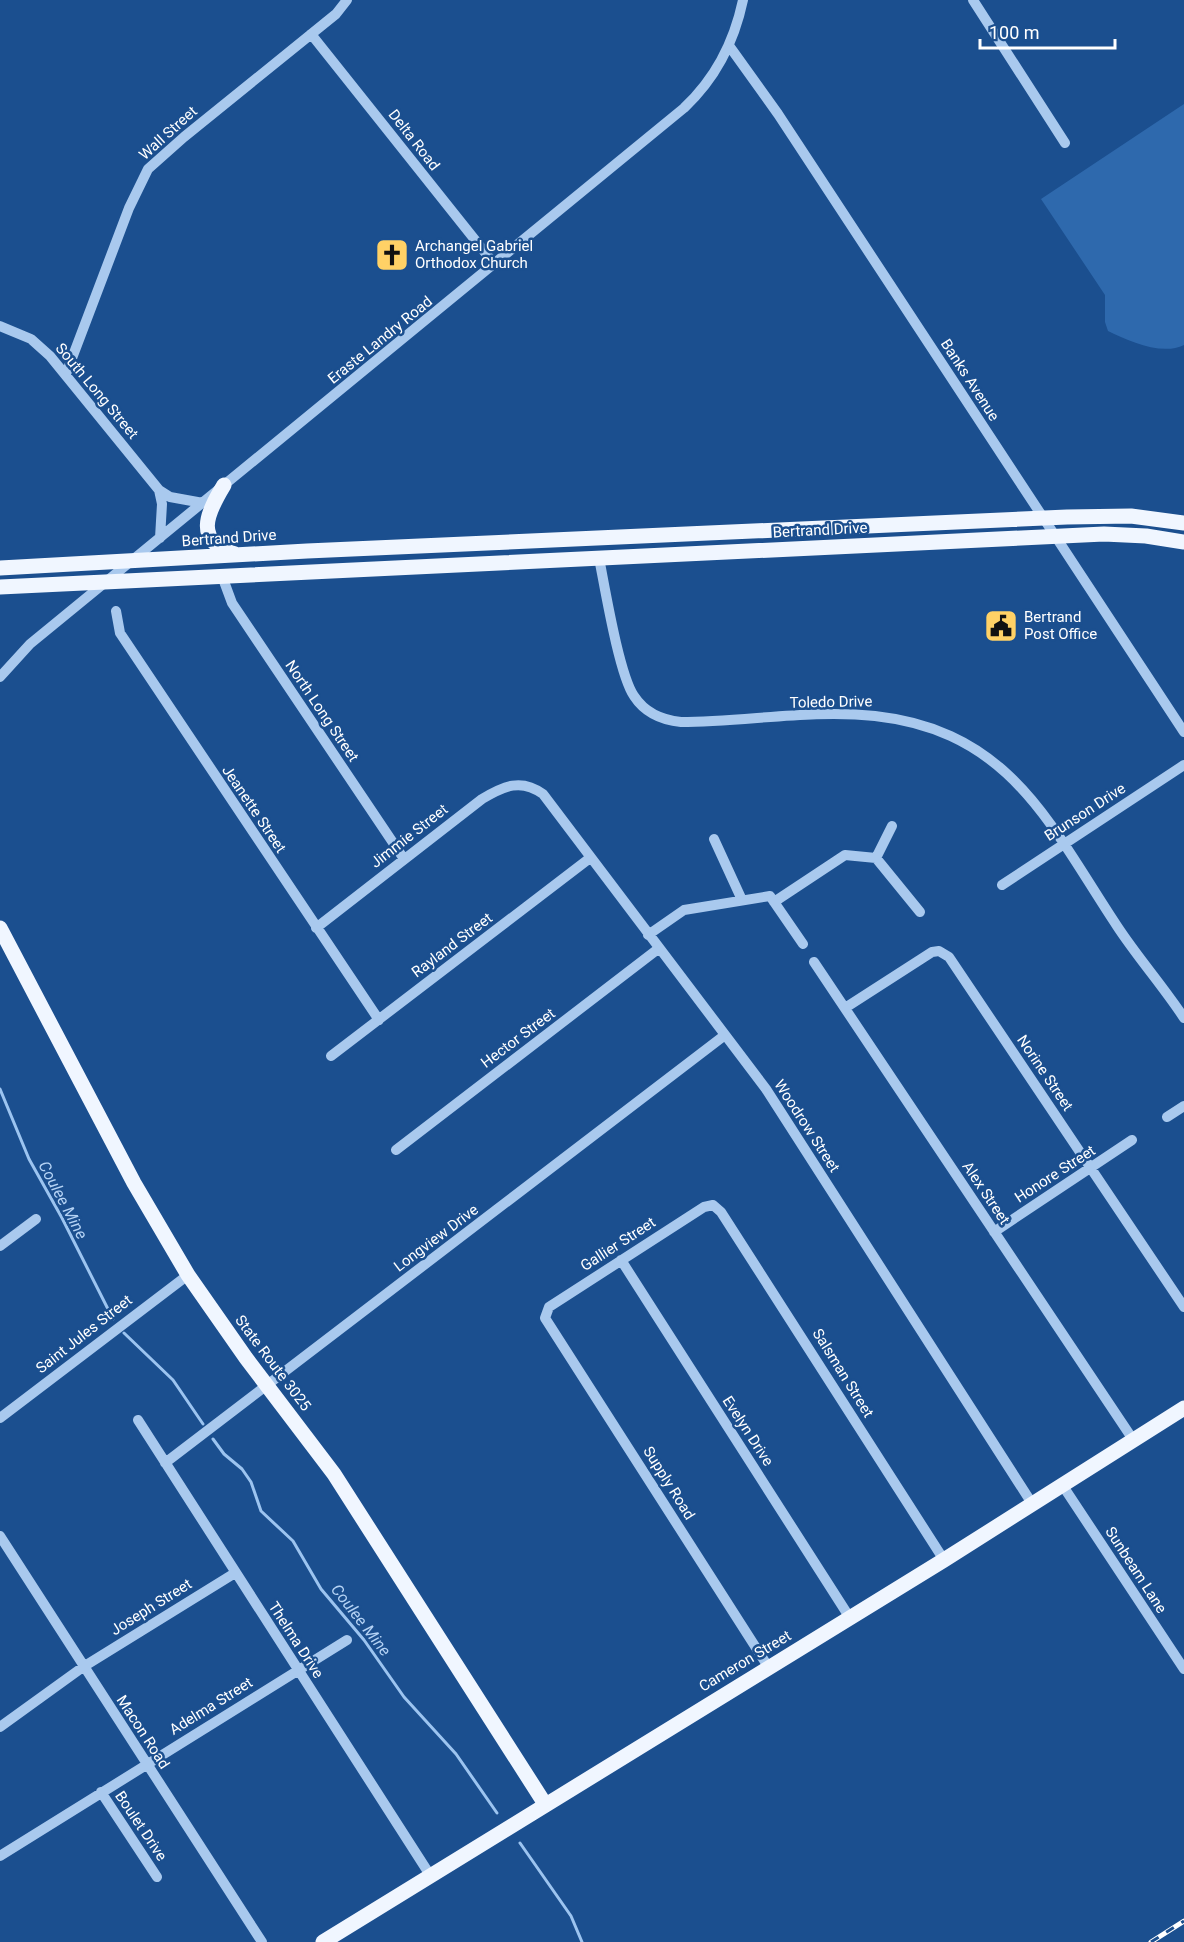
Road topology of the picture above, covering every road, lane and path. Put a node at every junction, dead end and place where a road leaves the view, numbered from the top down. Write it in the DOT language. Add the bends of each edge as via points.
graph roads {
  1 [pos="347,0"];
  2 [pos="743,0"];
  3 [pos="973,0"];
  4 [pos="310,34"];
  5 [pos="730,47"];
  6 [pos="1065,143"];
  7 [pos="495,265"];
  8 [pos="0,326"];
  9 [pos="66,374"];
  10 [pos="224,485"];
  11 [pos="159,490"];
  12 [pos="203,503"];
  13 [pos="1043,519"];
  14 [pos="1184,523"];
  15 [pos="1055,537"];
  16 [pos="160,538"];
  17 [pos="1184,542"];
  18 [pos="460,546"];
  19 [pos="241,555"];
  20 [pos="599,558"];
  21 [pos="131,563"];
  22 [pos="458,564"];
  23 [pos="0,568"];
  24 [pos="222,576"];
  25 [pos="107,582"];
  26 [pos="0,587"];
  27 [pos="116,611"];
  28 [pos="0,677"];
  29 [pos="1184,732"];
  30 [pos="1184,765"];
  31 [pos="527,784"];
  32 [pos="892,825"];
  33 [pos="714,839"];
  34 [pos="1064,843"];
  35 [pos="590,858"];
  36 [pos="876,858"];
  37 [pos="404,859"];
  38 [pos="1002,885"];
  39 [pos="742,900"];
  40 [pos="774,902"];
  41 [pos="920,912"];
  42 [pos="0,928"];
  43 [pos="316,928"];
  44 [pos="648,935"];
  45 [pos="802,944"];
  46 [pos="658,949"];
  47 [pos="814,962"];
  48 [pos="845,1008"];
  49 [pos="1184,1018"];
  50 [pos="379,1020"];
  51 [pos="725,1035"];
  52 [pos="331,1056"];
  53 [pos="1184,1106"];
  54 [pos="1167,1117"];
  55 [pos="1132,1140"];
  56 [pos="396,1150"];
  57 [pos="1091,1169"];
  58 [pos="713,1205"];
  59 [pos="36,1219"];
  60 [pos="994,1232"];
  61 [pos="0,1246"];
  62 [pos="621,1260"];
  63 [pos="188,1275"];
  64 [pos="1184,1307"];
  65 [pos="545,1315"];
  66 [pos="268,1386"];
  67 [pos="1184,1408"];
  68 [pos="0,1418"];
  69 [pos="138,1420"];
  70 [pos="1134,1441"];
  71 [pos="165,1463"];
  72 [pos="1063,1486"];
  73 [pos="1033,1505"];
  74 [pos="0,1537"];
  75 [pos="944,1560"];
  76 [pos="235,1573"];
  77 [pos="850,1618"];
  78 [pos="346,1640"];
  79 [pos="82,1667"];
  80 [pos="769,1668"];
  81 [pos="1184,1669"];
  82 [pos="298,1670"];
  83 [pos="0,1727"];
  84 [pos="146,1764"];
  85 [pos="100,1792"];
  86 [pos="545,1804"];
  87 [pos="0,1856"];
  88 [pos="430,1875"];
  89 [pos="157,1877"];
  90 [pos="262,1942"];
  91 [pos="323,1942"];
  1 -- 4 [label="street, Wall Street"];
  2 -- 5 [label="street, Eraste Landry Road"];
  3 -- 6 [label="street"];
  4 -- 7 [label="street, Delta Road"];
  4 -- 9 [label="street, Wall Street" via="148,169 129,208"];
  5 -- 7 [label="street, Eraste Landry Road" via="695,98"];
  5 -- 13 [label="street, Banks Avenue" via="784,123"];
  7 -- 10 [label="street, Eraste Landry Road"];
  8 -- 9 [label="street, South Long Street" via="31,339"];
  9 -- 11 [label="street, South Long Street"];
  10 -- 12 [label="street, Eraste Landry Road"];
  10 -- 19 [label="main road" via="211,506 207,529 218,546"];
  11 -- 12 [label="street" via="170,497"];
  11 -- 16 [label="street"];
  12 -- 16 [label="street, Eraste Landry Road"];
  13 -- 14 [label="main road, Bertrand Drive" via="1113,516"];
  13 -- 15 [label="street, Banks Avenue"];
  13 -- 18 [label="main road, Bertrand Drive"];
  15 -- 17 [label="main road, Bertrand Drive" via="1146,536"];
  15 -- 20 [label="main road, Bertrand Drive"];
  15 -- 29 [label="street, Banks Avenue"];
  16 -- 21 [label="street, Eraste Landry Road"];
  18 -- 19 [label="main road, Bertrand Drive"];
  18 -- 22 [label="street"];
  19 -- 21 [label="main road, Bertrand Drive"];
  20 -- 22 [label="main road, Bertrand Drive"];
  20 -- 34 [label="street, Toledo Drive" via="625,675 634,697 651,714 669,721 693,722 861,714 933,728 975,748 1004,770 1032,797"];
  21 -- 23 [label="main road, Bertrand Drive"];
  21 -- 25 [label="street, Eraste Landry Road"];
  22 -- 24 [label="main road, Bertrand Drive"];
  24 -- 25 [label="main road, Bertrand Drive"];
  24 -- 37 [label="street, North Long Street" via="232,603"];
  25 -- 26 [label="main road, Bertrand Drive"];
  25 -- 28 [label="street, Eraste Landry Road" via="30,644"];
  27 -- 43 [label="street, Jeanette Street" via="120,633"];
  30 -- 34 [label="street, Brunson Drive"];
  31 -- 35 [label="street, Woodrow Street" via="543,794"];
  31 -- 37 [label="street, Jimmie Street" via="509,786 482,799"];
  32 -- 36 [label="street"];
  33 -- 39 [label="street"];
  34 -- 38 [label="street, Brunson Drive"];
  34 -- 49 [label="street, Toledo Drive"];
  35 -- 44 [label="street, Woodrow Street"];
  35 -- 50 [label="street, Rayland Street"];
  36 -- 40 [label="street" via="845,855"];
  36 -- 41 [label="street"];
  37 -- 43 [label="street, Jimmie Street"];
  39 -- 40 [label="street" via="770,896"];
  39 -- 44 [label="street" via="684,910"];
  40 -- 45 [label="street"];
  42 -- 63 [label="main road, State Route 3025" via="134,1183"];
  43 -- 50 [label="street, Jeanette Street"];
  44 -- 46 [label="street, Woodrow Street"];
  46 -- 51 [label="street, Woodrow Street"];
  46 -- 56 [label="street, Hector Street"];
  47 -- 48 [label="street, Alex Street"];
  48 -- 57 [label="street, Norine Street" via="932,952 943,953"];
  48 -- 60 [label="street, Alex Street"];
  50 -- 52 [label="street, Rayland Street"];
  51 -- 66 [label="street, Longview Drive"];
  51 -- 73 [label="street, Woodrow Street" via="766,1089"];
  53 -- 54 [label="street"];
  55 -- 57 [label="street, Honore Street"];
  57 -- 60 [label="street, Honore Street"];
  57 -- 64 [label="street, Norine Street"];
  58 -- 62 [label="street, Gallier Street"];
  58 -- 75 [label="street, Salsman Street" via="769,1284"];
  59 -- 61 [label="street"];
  60 -- 70 [label="street, Alex Street"];
  62 -- 65 [label="street, Gallier Street" via="549,1306"];
  62 -- 77 [label="street, Evelyn Drive"];
  63 -- 66 [label="main road, State Route 3025"];
  63 -- 68 [label="street, Saint Jules Street"];
  65 -- 80 [label="street, Supply Road" via="546,1323"];
  66 -- 71 [label="street, Longview Drive"];
  66 -- 86 [label="main road, State Route 3025" via="360,1512"];
  67 -- 70 [label="main road, Cameron Street"];
  69 -- 71 [label="street, Thelma Drive"];
  70 -- 72 [label="main road, Cameron Street"];
  71 -- 76 [label="street, Thelma Drive"];
  72 -- 73 [label="main road, Cameron Street"];
  72 -- 81 [label="street, Sunbeam Lane"];
  73 -- 75 [label="main road, Cameron Street"];
  74 -- 79 [label="street, Macon Road"];
  75 -- 77 [label="main road, Cameron Street"];
  76 -- 79 [label="street, Joseph Street"];
  76 -- 82 [label="street, Thelma Drive"];
  77 -- 80 [label="main road, Cameron Street"];
  78 -- 82 [label="street, Adelma Street"];
  79 -- 83 [label="street, Joseph Street"];
  79 -- 84 [label="street, Macon Road"];
  80 -- 86 [label="main road, Cameron Street"];
  82 -- 84 [label="street, Adelma Street"];
  82 -- 88 [label="street, Thelma Drive"];
  84 -- 85 [label="street, Adelma Street"];
  84 -- 90 [label="street, Macon Road"];
  85 -- 87 [label="street, Adelma Street"];
  85 -- 89 [label="street, Boulet Drive"];
  86 -- 88 [label="main road, Cameron Street"];
  88 -- 91 [label="main road, Cameron Street"];
}
